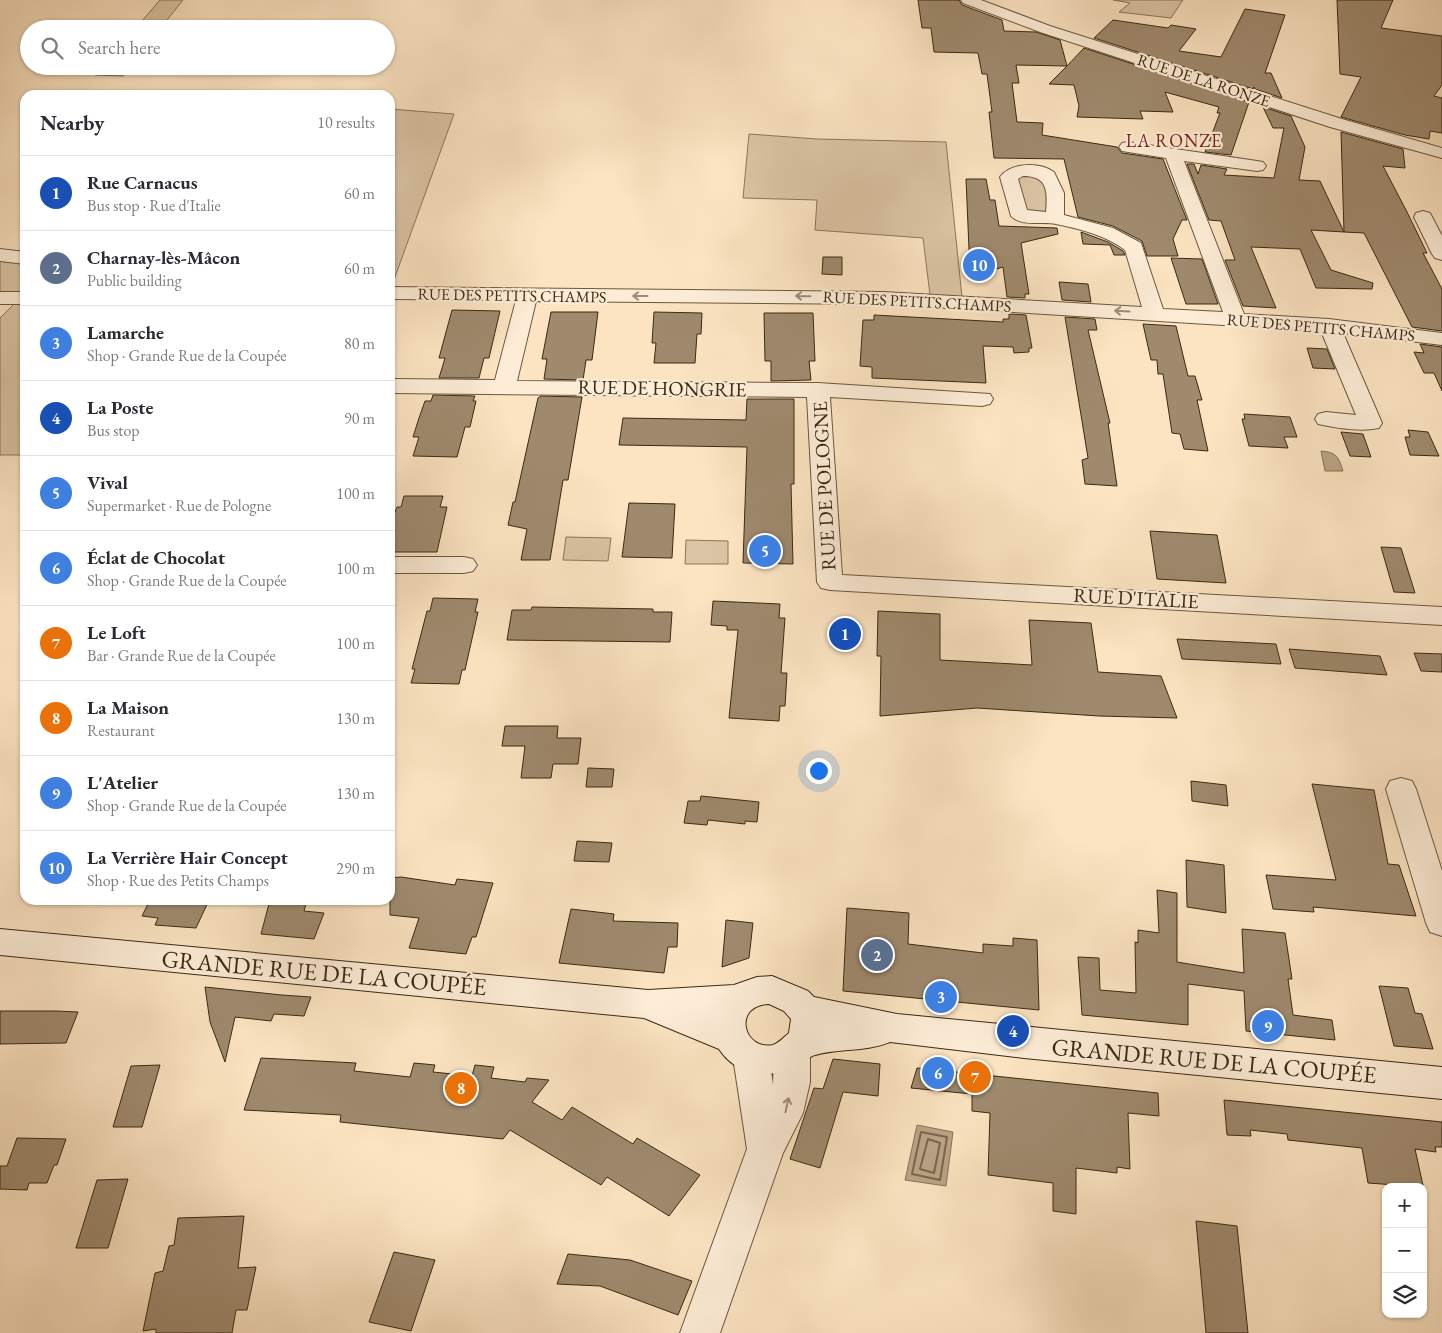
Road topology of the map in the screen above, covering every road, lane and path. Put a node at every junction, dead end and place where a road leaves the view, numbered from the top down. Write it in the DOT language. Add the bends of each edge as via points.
graph roads {
  1 [pos="968,0"];
  2 [pos="1128,147"];
  3 [pos="1442,153"];
  4 [pos="1173,154"];
  5 [pos="1256,166"];
  6 [pos="1423,217"];
  7 [pos="1054,218"];
  8 [pos="1442,254"];
  9 [pos="0,255"];
  10 [pos="20,257"];
  11 [pos="395,293"];
  12 [pos="527,296"];
  13 [pos="0,298"];
  14 [pos="20,298"];
  15 [pos="1154,313"];
  16 [pos="1236,318"];
  17 [pos="1328,325"];
  18 [pos="1442,339"];
  19 [pos="505,385"];
  20 [pos="395,386"];
  21 [pos="818,390"];
  22 [pos="982,399"];
  23 [pos="1326,419"];
  24 [pos="395,565"];
  25 [pos="464,565"];
  26 [pos="830,582"];
  27 [pos="1442,616"];
  28 [pos="1402,789"];
  29 [pos="1442,923"];
  30 [pos="0,942"];
  31 [pos="742,999"];
  32 [pos="648,1004"];
  33 [pos="801,1035"];
  34 [pos="740,1047"];
  35 [pos="1442,1083"];
  36 [pos="766,1149"];
  37 [pos="700,1333"];
  1 -- 3 [label="street, RUE DE LA RONZE" via="1039,27 1336,123"];
  2 -- 4 [label="street"];
  4 -- 5 [label="street"];
  4 -- 16 [label="street"];
  6 -- 8 [label="street"];
  7 -- 15 [label="street" via="1099,230 1134,247"];
  9 -- 10 [label="street"];
  11 -- 12 [label="street, RUE DES PETITS CHAMPS"];
  15 -- 12 [label="street, RUE DES PETITS CHAMPS, one-way" via="836,296"];
  12 -- 19 [label="street"];
  13 -- 14 [label="street"];
  15 -- 16 [label="street, RUE DES PETITS CHAMPS"];
  16 -- 17 [label="street, RUE DES PETITS CHAMPS"];
  17 -- 18 [label="street, RUE DES PETITS CHAMPS"];
  17 -- 23 [label="street" via="1370,423"];
  19 -- 20 [label="street, RUE DE HONGRIE"];
  19 -- 21 [label="street, RUE DE HONGRIE"];
  21 -- 22 [label="street, RUE DE HONGRIE"];
  21 -- 26 [label="street, RUE DE POLOGNE"];
  24 -- 25 [label="street"];
  26 -- 27 [label="street, RUE D'ITALIE"];
  28 -- 29 [label="street"];
  30 -- 32 [label="street, GRANDE RUE DE LA COUPÉE"];
  31 -- 32 [label="street, GRANDE RUE DE LA COUPÉE"];
  31 -- 33 [label="street" via="756,991 788,994"];
  31 -- 34 [label="street" via="731,1009 726,1023"];
  32 -- 34 [label="street, GRANDE RUE DE LA COUPÉE"];
  33 -- 34 [label="street" via="778,1059"];
  33 -- 35 [label="street, GRANDE RUE DE LA COUPÉE" via="897,1029"];
  36 -- 33 [label="street, one-way" via="785,1114"];
  34 -- 36 [label="street"];
  36 -- 37 [label="street"];
}
